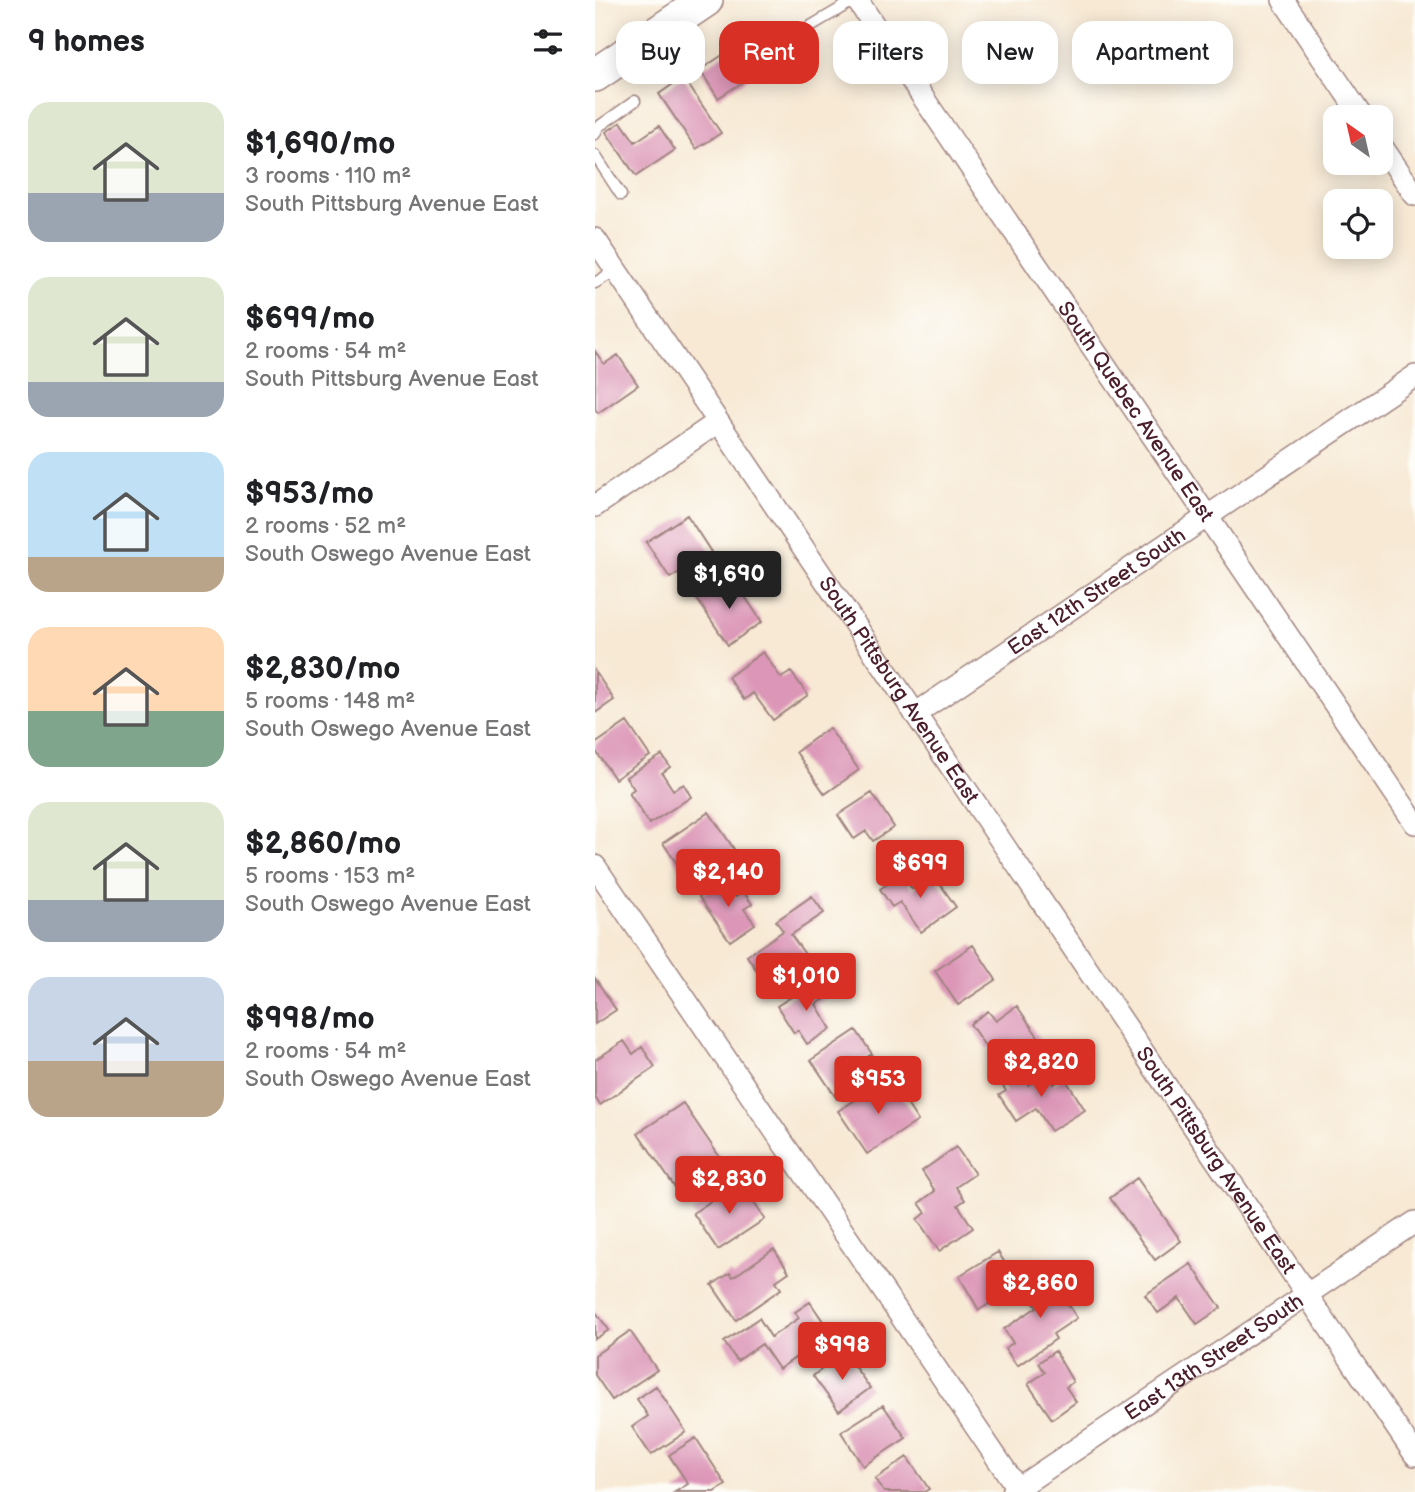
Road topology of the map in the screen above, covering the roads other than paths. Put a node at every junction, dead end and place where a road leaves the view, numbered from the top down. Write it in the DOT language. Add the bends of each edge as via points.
graph roads {
  1 [pos="706,0"];
  2 [pos="856,0"];
  3 [pos="1283,0"];
  4 [pos="819,21"];
  5 [pos="595,75"];
  6 [pos="635,101"];
  7 [pos="1354,105"];
  8 [pos="595,134"];
  9 [pos="595,155"];
  10 [pos="1393,163"];
  11 [pos="621,195"];
  12 [pos="1415,195"];
  13 [pos="595,239"];
  14 [pos="616,270"];
  15 [pos="595,283"];
  16 [pos="1415,376"];
  17 [pos="718,422"];
  18 [pos="595,506"];
  19 [pos="1208,517"];
  20 [pos="915,714"];
  21 [pos="1415,823"];
  22 [pos="595,866"];
  23 [pos="1415,1222"];
  24 [pos="1306,1294"];
  25 [pos="1415,1455"];
  26 [pos="1016,1491"];
  1 -- 5 [label="main road"];
  2 -- 4 [label="lane"];
  2 -- 19 [label="street, South Quebec Avenue East"];
  3 -- 7 [label="street"];
  6 -- 8 [label="lane"];
  9 -- 11 [label="lane"];
  10 -- 12 [label="street"];
  13 -- 14 [label="street, South Pittsburg Avenue East"];
  14 -- 15 [label="lane"];
  14 -- 17 [label="street, South Pittsburg Avenue East"];
  16 -- 19 [label="street, East 12th Street South"];
  17 -- 18 [label="street"];
  17 -- 20 [label="street, South Pittsburg Avenue East"];
  19 -- 20 [label="street, East 12th Street South"];
  19 -- 21 [label="street, South Quebec Avenue East"];
  20 -- 24 [label="street, South Pittsburg Avenue East"];
  22 -- 26 [label="street"];
  23 -- 24 [label="street, East 13th Street South"];
  24 -- 25 [label="street, South Pittsburg Avenue East"];
  24 -- 26 [label="street, East 13th Street South"];
}
